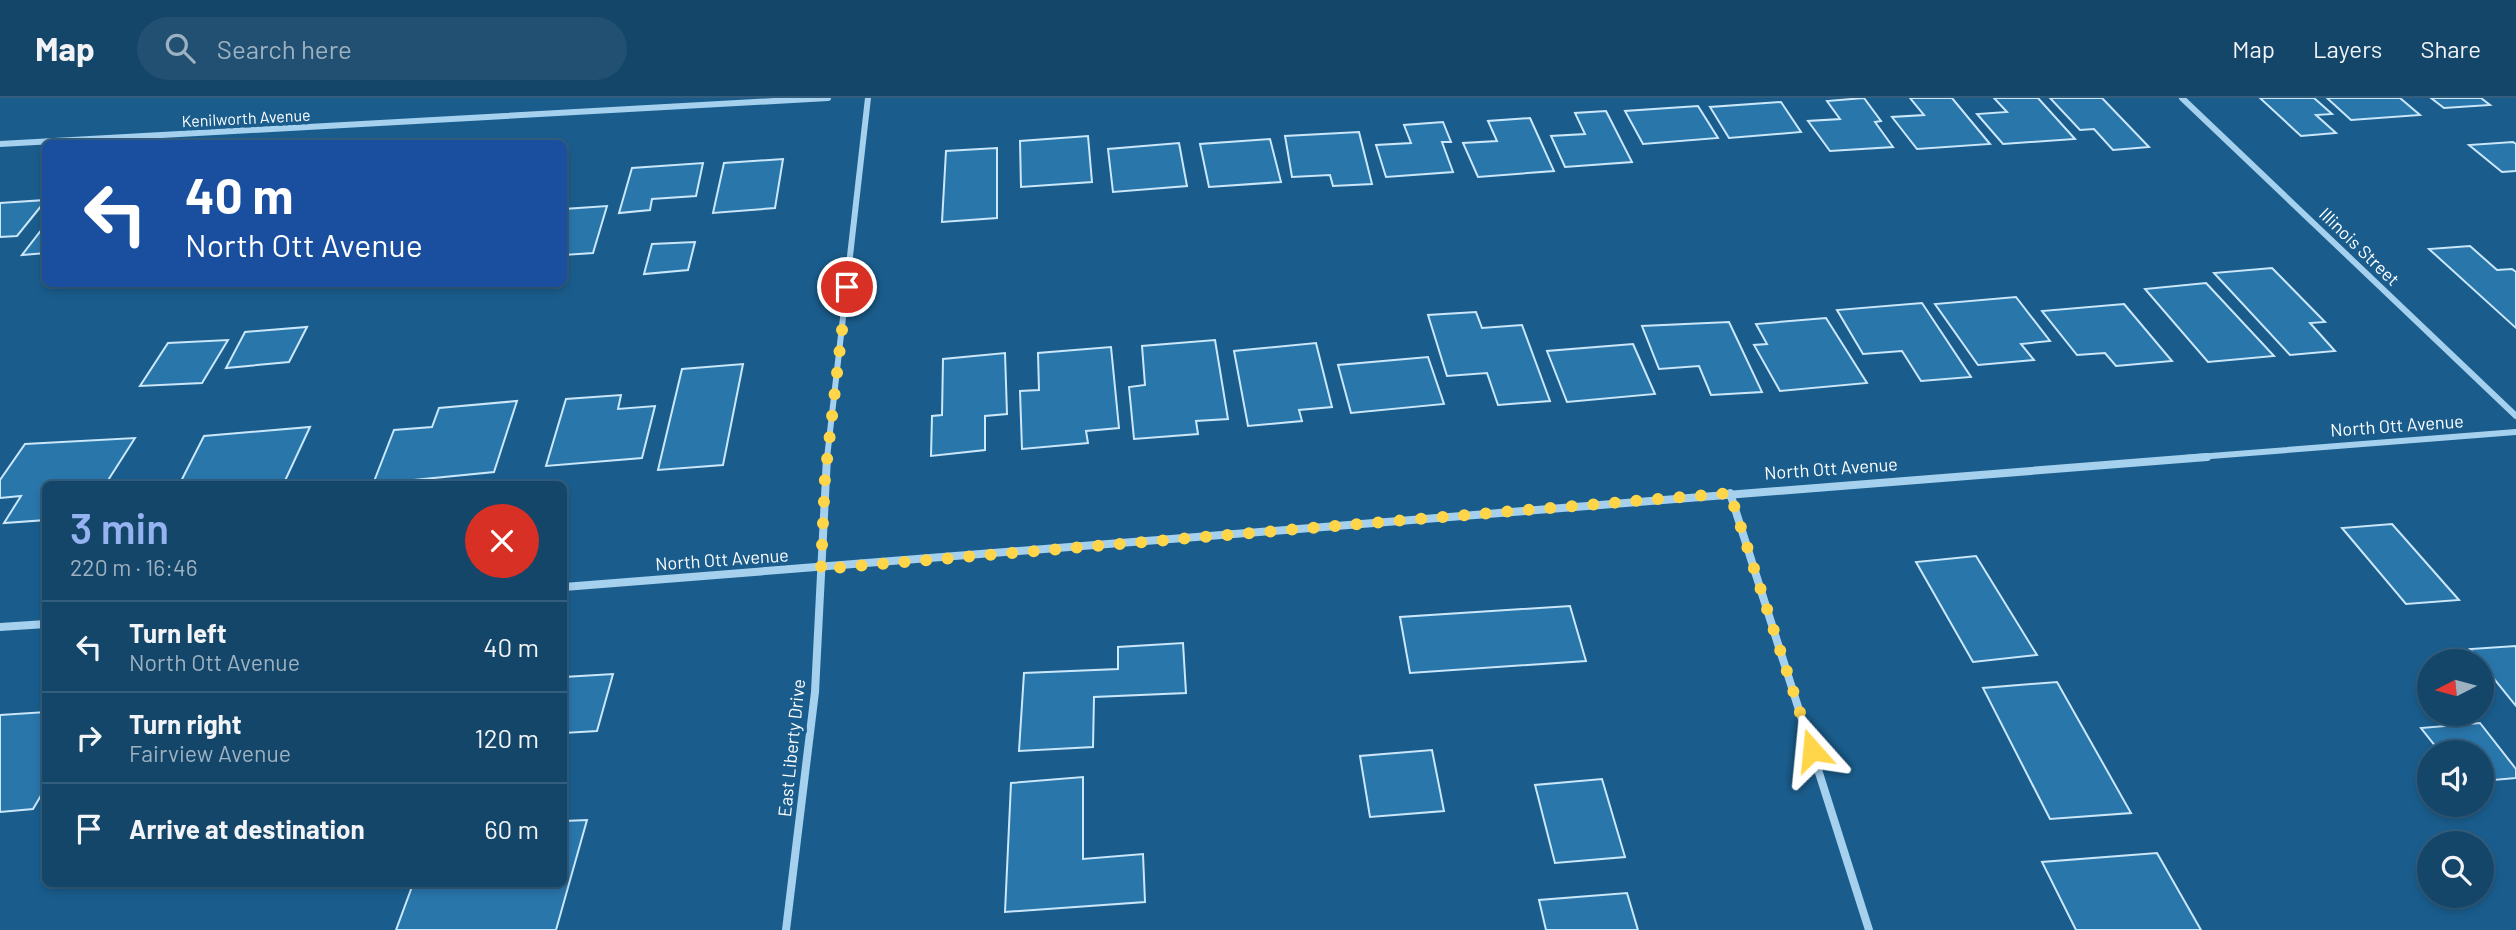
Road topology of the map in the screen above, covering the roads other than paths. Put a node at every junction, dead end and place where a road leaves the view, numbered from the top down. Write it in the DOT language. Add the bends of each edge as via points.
graph roads {
  1 [pos="828,98"];
  2 [pos="868,98"];
  3 [pos="2182,98"];
  4 [pos="72,140"];
  5 [pos="42,142"];
  6 [pos="0,144"];
  7 [pos="2516,416"];
  8 [pos="2516,432"];
  9 [pos="1730,493"];
  10 [pos="821,569"];
  11 [pos="567,587"];
  12 [pos="42,624"];
  13 [pos="0,628"];
  14 [pos="786,930"];
  15 [pos="1869,930"];
  1 -- 4 [label="street, Kenilworth Avenue"];
  2 -- 10 [label="street, East Liberty Drive" via="825,477"];
  3 -- 7 [label="street, Illinois Street"];
  5 -- 6 [label="street, Kenilworth Avenue"];
  8 -- 9 [label="street, North Ott Avenue"];
  9 -- 10 [label="street, North Ott Avenue"];
  9 -- 15 [label="street"];
  10 -- 11 [label="street, North Ott Avenue"];
  10 -- 14 [label="street, East Liberty Drive" via="816,692"];
  12 -- 13 [label="street"];
}
